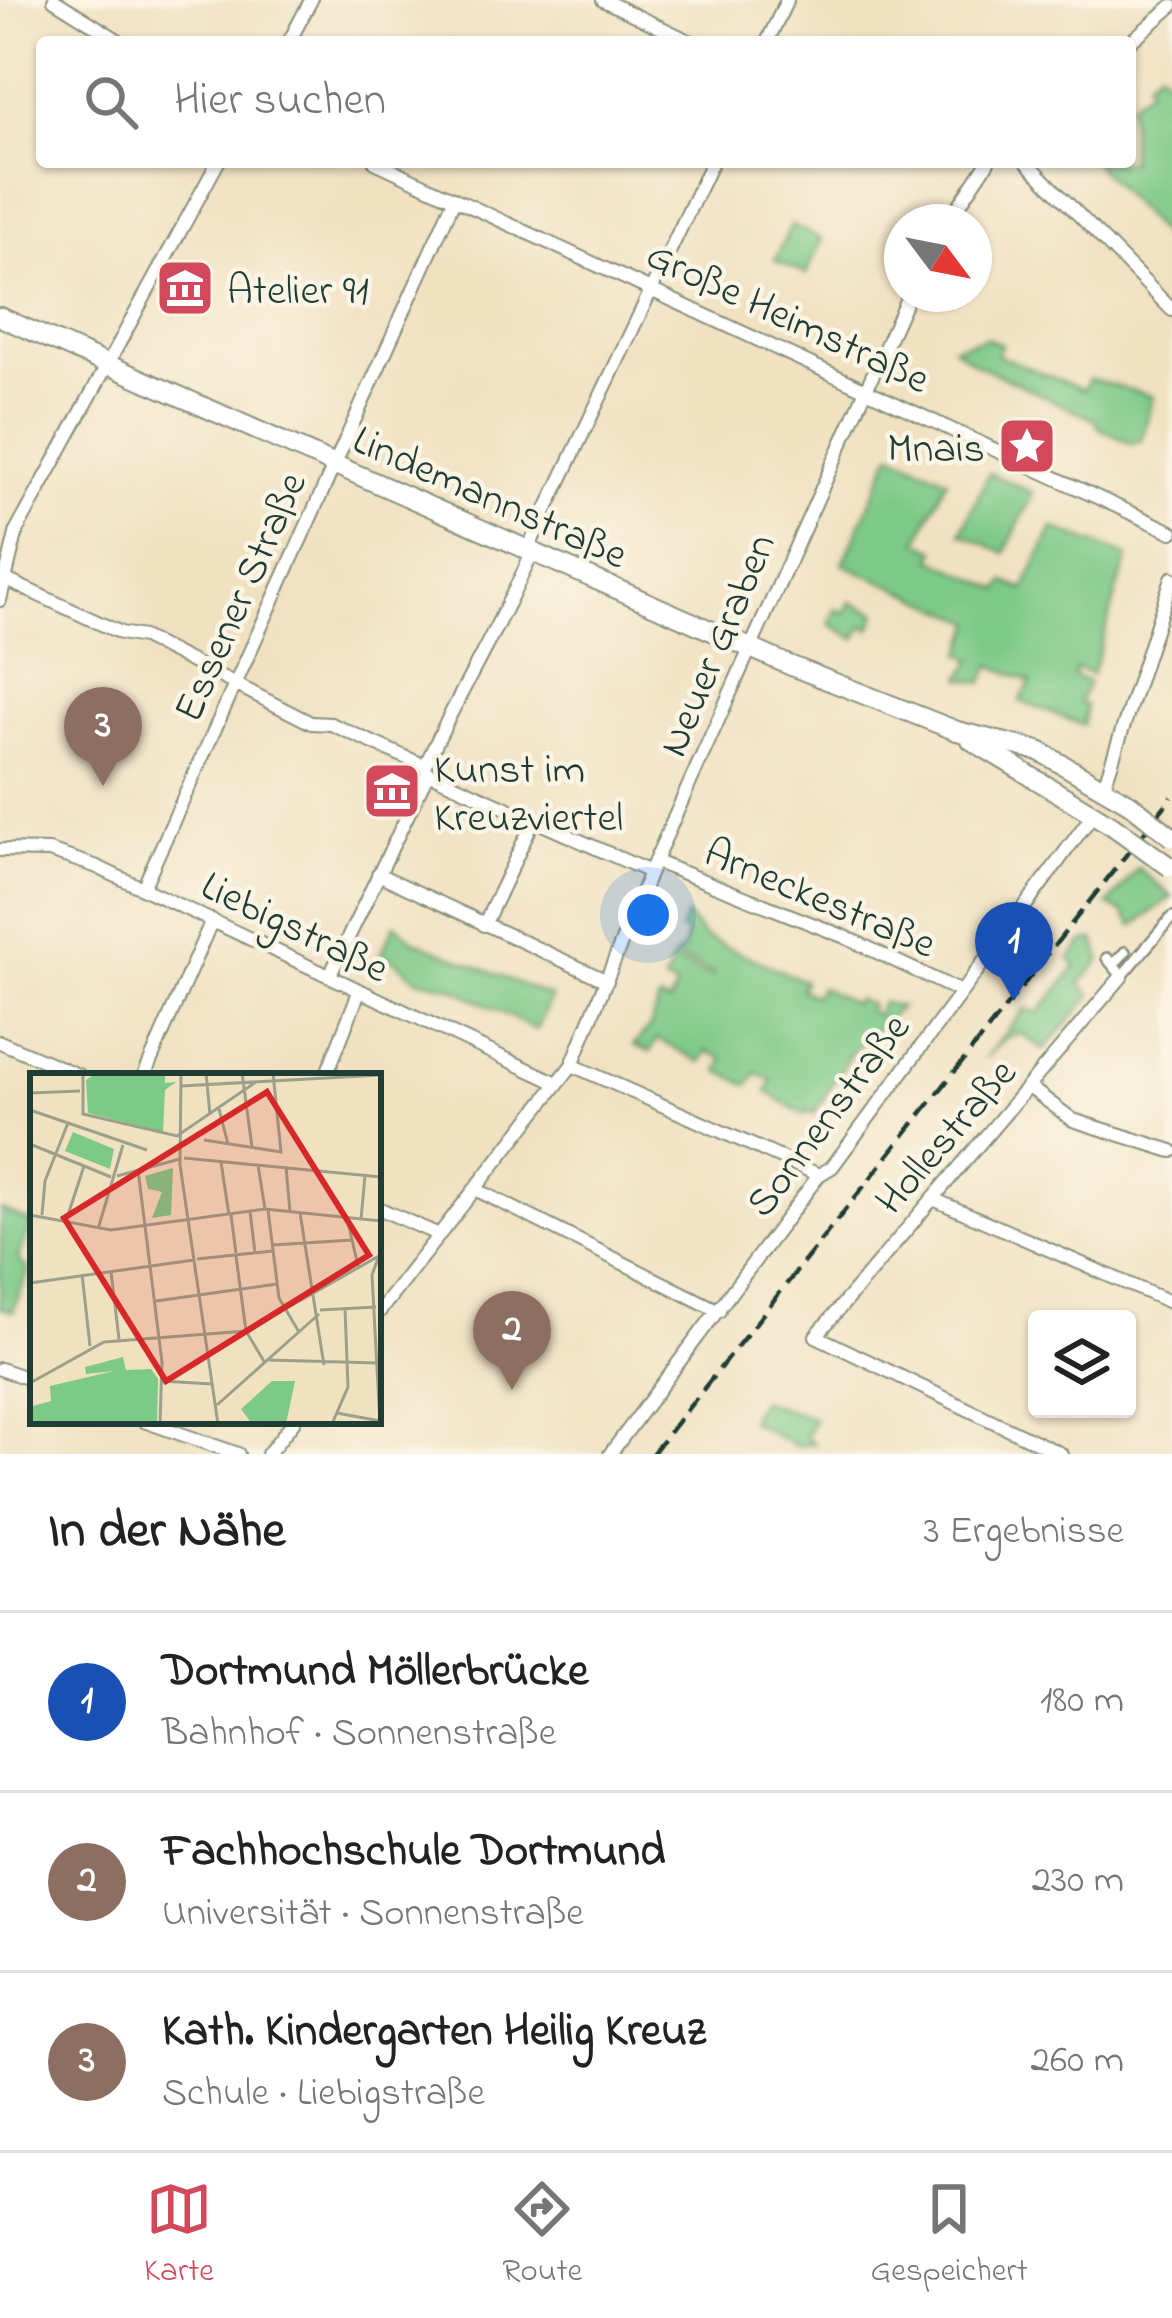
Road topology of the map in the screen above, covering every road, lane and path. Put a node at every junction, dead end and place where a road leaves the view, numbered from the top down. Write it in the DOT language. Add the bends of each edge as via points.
graph roads {
  1 [pos="54,0"];
  2 [pos="311,0"];
  3 [pos="603,0"];
  4 [pos="787,0"];
  5 [pos="1170,13"];
  6 [pos="111,36"];
  7 [pos="292,36"];
  8 [pos="678,36"];
  9 [pos="770,36"];
  10 [pos="1136,38"];
  11 [pos="215,168"];
  12 [pos="387,168"];
  13 [pos="709,168"];
  14 [pos="984,168"];
  15 [pos="1033,168"];
  16 [pos="454,200"];
  17 [pos="960,204"];
  18 [pos="652,286"];
  19 [pos="1172,310"];
  20 [pos="900,312"];
  21 [pos="0,317"];
  22 [pos="107,364"];
  23 [pos="864,386"];
  24 [pos="333,464"];
  25 [pos="1172,532"];
  26 [pos="529,552"];
  27 [pos="1,577"];
  28 [pos="1172,578"];
  29 [pos="0,600"];
  30 [pos="750,648"];
  31 [pos="238,682"];
  32 [pos="957,731"];
  33 [pos="426,770"];
  34 [pos="1105,786"];
  35 [pos="1094,813"];
  36 [pos="533,820"];
  37 [pos="1172,838"];
  38 [pos="0,850"];
  39 [pos="653,867"];
  40 [pos="1171,867"];
  41 [pos="378,874"];
  42 [pos="143,888"];
  43 [pos="1172,917"];
  44 [pos="212,920"];
  45 [pos="484,926"];
  46 [pos="1125,952"];
  47 [pos="1114,966"];
  48 [pos="331,974"];
  49 [pos="608,981"];
  50 [pos="959,991"];
  51 [pos="359,992"];
  52 [pos="0,1042"];
  53 [pos="572,1065"];
  54 [pos="73,1073"];
  55 [pos="145,1073"];
  56 [pos="327,1073"];
  57 [pos="557,1083"];
  58 [pos="1029,1087"];
  59 [pos="1172,1151"];
  60 [pos="819,1175"];
  61 [pos="475,1190"];
  62 [pos="933,1198"];
  63 [pos="381,1209"];
  64 [pos="439,1235"];
  65 [pos="1172,1303"];
  66 [pos="381,1309"];
  67 [pos="718,1311"];
  68 [pos="0,1369"];
  69 [pos="30,1379"];
  70 [pos="151,1424"];
  71 [pos="291,1424"];
  72 [pos="215,1451"];
  73 [pos="238,1454"];
  74 [pos="268,1454"];
  75 [pos="610,1454"];
  76 [pos="1061,1454"];
  1 -- 6 [label="street"];
  2 -- 7 [label="street"];
  3 -- 8 [label="street"];
  4 -- 9 [label="street"];
  5 -- 10 [label="street"];
  11 -- 22 [label="street"];
  12 -- 16 [label="street, Große Heimstraße"];
  13 -- 18 [label="street"];
  14 -- 17 [label="street"];
  15 -- 19 [label="street"];
  16 -- 18 [label="street, Große Heimstraße"];
  16 -- 24 [label="street, Essener Straße"];
  18 -- 23 [label="street, Große Heimstraße"];
  18 -- 26 [label="street"];
  20 -- 23 [label="street, Neuer Graben"];
  21 -- 22 [label="main road, Lindemannstraße"];
  22 -- 24 [label="main road, Lindemannstraße"];
  22 -- 27 [label="street" via="17,530"];
  23 -- 25 [label="street, Große Heimstraße"];
  23 -- 30 [label="street, Neuer Graben"];
  24 -- 26 [label="main road, Lindemannstraße"];
  24 -- 31 [label="street, Essener Straße"];
  26 -- 30 [label="main road, Lindemannstraße"];
  26 -- 33 [label="street"];
  27 -- 29 [label="street"];
  27 -- 31 [label="street, Arneckestraße"];
  28 -- 34 [label="street"];
  30 -- 32 [label="main road, Lindemannstraße"];
  30 -- 39 [label="street, Neuer Graben"];
  31 -- 33 [label="street, Arneckestraße" via="251,695"];
  31 -- 42 [label="street, Essener Straße"];
  32 -- 34 [label="main road, Lindemannstraße" via="1039,751"];
  32 -- 35 [label="main road, Lindemannstraße"];
  33 -- 36 [label="street, Arneckestraße"];
  33 -- 41 [label="street"];
  34 -- 35 [label="main road"];
  34 -- 37 [label="main road, Lindemannstraße, bridge"];
  35 -- 40 [label="main road, Lindemannstraße, bridge"];
  35 -- 50 [label="street, Sonnenstraße"];
  36 -- 39 [label="street, Arneckestraße"];
  36 -- 45 [label="street"];
  38 -- 42 [label="street, Liebigstraße" via="67,855"];
  39 -- 49 [label="street, Neuer Graben"];
  39 -- 50 [label="street, Arneckestraße" via="845,937"];
  41 -- 45 [label="street"];
  41 -- 48 [label="street"];
  42 -- 44 [label="street, Liebigstraße"];
  43 -- 47 [label="street, Hollestraße"];
  44 -- 48 [label="street, Liebigstraße"];
  44 -- 55 [label="street"];
  45 -- 49 [label="street"];
  46 -- 47 [label="street, Hollestraße"];
  47 -- 58 [label="street, Hollestraße"];
  48 -- 51 [label="street, Liebigstraße"];
  49 -- 53 [label="street, Neuer Graben"];
  50 -- 60 [label="street, Sonnenstraße"];
  51 -- 56 [label="street"];
  51 -- 57 [label="street, Liebigstraße"];
  52 -- 54 [label="street"];
  53 -- 57 [label="street, Neuer Graben"];
  53 -- 60 [label="street"];
  57 -- 61 [label="street, Neuer Graben"];
  58 -- 59 [label="street" via="1083,1124"];
  58 -- 62 [label="street, Hollestraße"];
  60 -- 67 [label="street, Sonnenstraße"];
  61 -- 64 [label="street, Neuer Graben"];
  61 -- 67 [label="street"];
  62 -- 65 [label="street"];
  62 -- 76 [label="street, Hollestraße" via="816,1336"];
  63 -- 64 [label="street"];
  64 -- 66 [label="street, Neuer Graben"];
  67 -- 75 [label="street, Sonnenstraße"];
  68 -- 69 [label="street"];
  70 -- 72 [label="street"];
  71 -- 74 [label="street"];
  72 -- 73 [label="street"];
}
